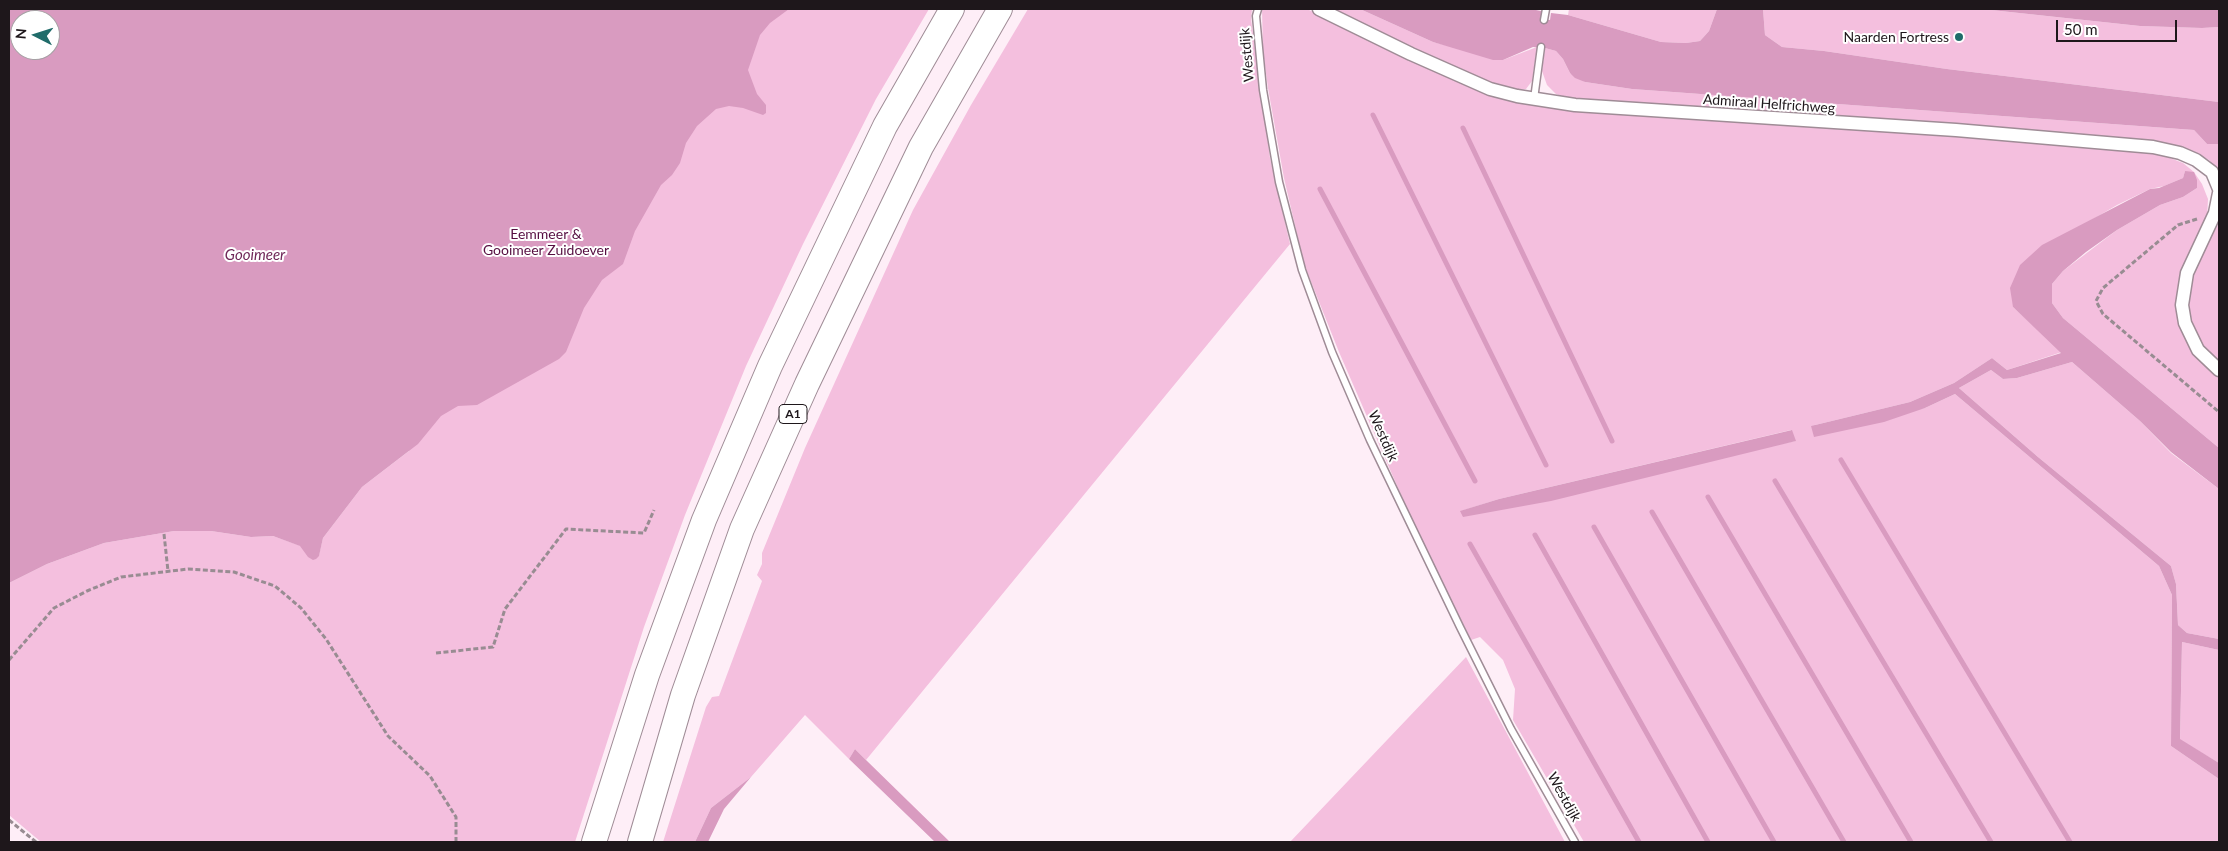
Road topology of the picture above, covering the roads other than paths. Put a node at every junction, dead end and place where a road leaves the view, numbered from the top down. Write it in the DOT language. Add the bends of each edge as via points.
graph roads {
  1 [pos="952,9"];
  2 [pos="1000,9"];
  3 [pos="1258,9"];
  4 [pos="1319,9"];
  5 [pos="1546,9"];
  6 [pos="1544,20"];
  7 [pos="1541,47"];
  8 [pos="1534,99"];
  9 [pos="2219,188"];
  10 [pos="2219,193"];
  11 [pos="2219,370"];
  12 [pos="594,842"];
  13 [pos="640,842"];
  14 [pos="1575,842"];
  1 -- 12 [label="highway" via="885,126 766,375 694,548 647,675"];
  2 -- 13 [label="highway, A1" via="921,147 807,384 742,529 683,695"];
  3 -- 14 [label="lane, Westdijk" via="1263,90 1279,182 1302,270 1332,352 1378,456 1511,729"];
  4 -- 8 [label="street, Admiraal Helfrichweg" via="1490,89"];
  5 -- 6 [label="lane"];
  7 -- 8 [label="lane"];
  8 -- 9 [label="street, Admiraal Helfrichweg" via="1575,105 1956,130 2153,148 2196,160 2212,172"];
  10 -- 11 [label="street" via="2215,213 2187,273 2182,305 2185,323 2198,350"];
}
